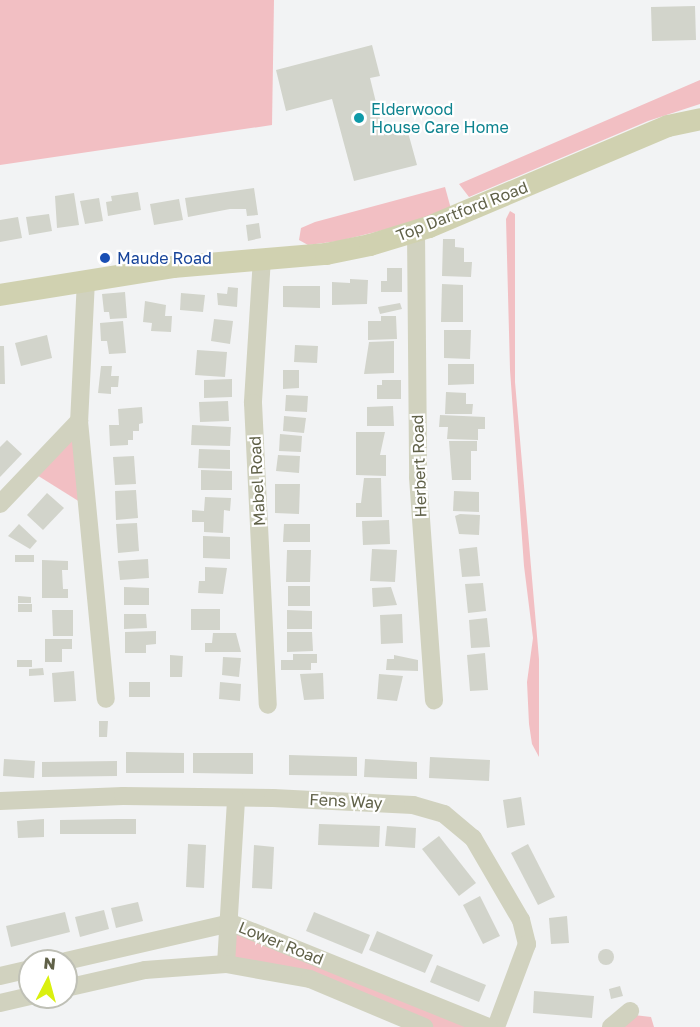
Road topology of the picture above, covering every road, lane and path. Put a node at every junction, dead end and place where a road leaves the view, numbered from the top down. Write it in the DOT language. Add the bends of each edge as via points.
graph roads {
  1 [pos="700,119"];
  2 [pos="416,231"];
  3 [pos="262,258"];
  4 [pos="86,280"];
  5 [pos="0,295"];
  6 [pos="79,422"];
  7 [pos="0,504"];
  8 [pos="106,699"];
  9 [pos="434,700"];
  10 [pos="268,705"];
  11 [pos="237,800"];
  12 [pos="0,801"];
  13 [pos="231,923"];
  14 [pos="78,958"];
  15 [pos="226,964"];
  16 [pos="18,972"];
  17 [pos="0,976"];
  18 [pos="78,985"];
  19 [pos="18,999"];
  20 [pos="0,1003"];
  21 [pos="630,1011"];
  22 [pos="424,1027"];
  23 [pos="489,1027"];
  24 [pos="496,1027"];
  25 [pos="611,1027"];
  1 -- 2 [label="main road, Top Dartford Road" via="668,126"];
  2 -- 3 [label="main road, Top Dartford Road" via="326,254"];
  2 -- 9 [label="street, Herbert Road" via="418,477"];
  3 -- 4 [label="main road, Top Dartford Road"];
  3 -- 10 [label="street, Mabel Road" via="253,403"];
  4 -- 5 [label="main road, Top Dartford Road"];
  4 -- 6 [label="street"];
  6 -- 7 [label="street"];
  6 -- 8 [label="street"];
  11 -- 12 [label="street, Fens Way" via="123,796"];
  11 -- 13 [label="street"];
  11 -- 24 [label="street, Fens Way" via="413,804 444,814 473,838 521,920 527,944"];
  13 -- 14 [label="street, Lower Road"];
  13 -- 15 [label="street"];
  13 -- 23 [label="street, Lower Road"];
  15 -- 18 [label="street, Lower Road" via="145,970"];
  15 -- 22 [label="street, Lower Road" via="310,979"];
  16 -- 17 [label="street"];
  19 -- 20 [label="street"];
  21 -- 25 [label="street"];
}
